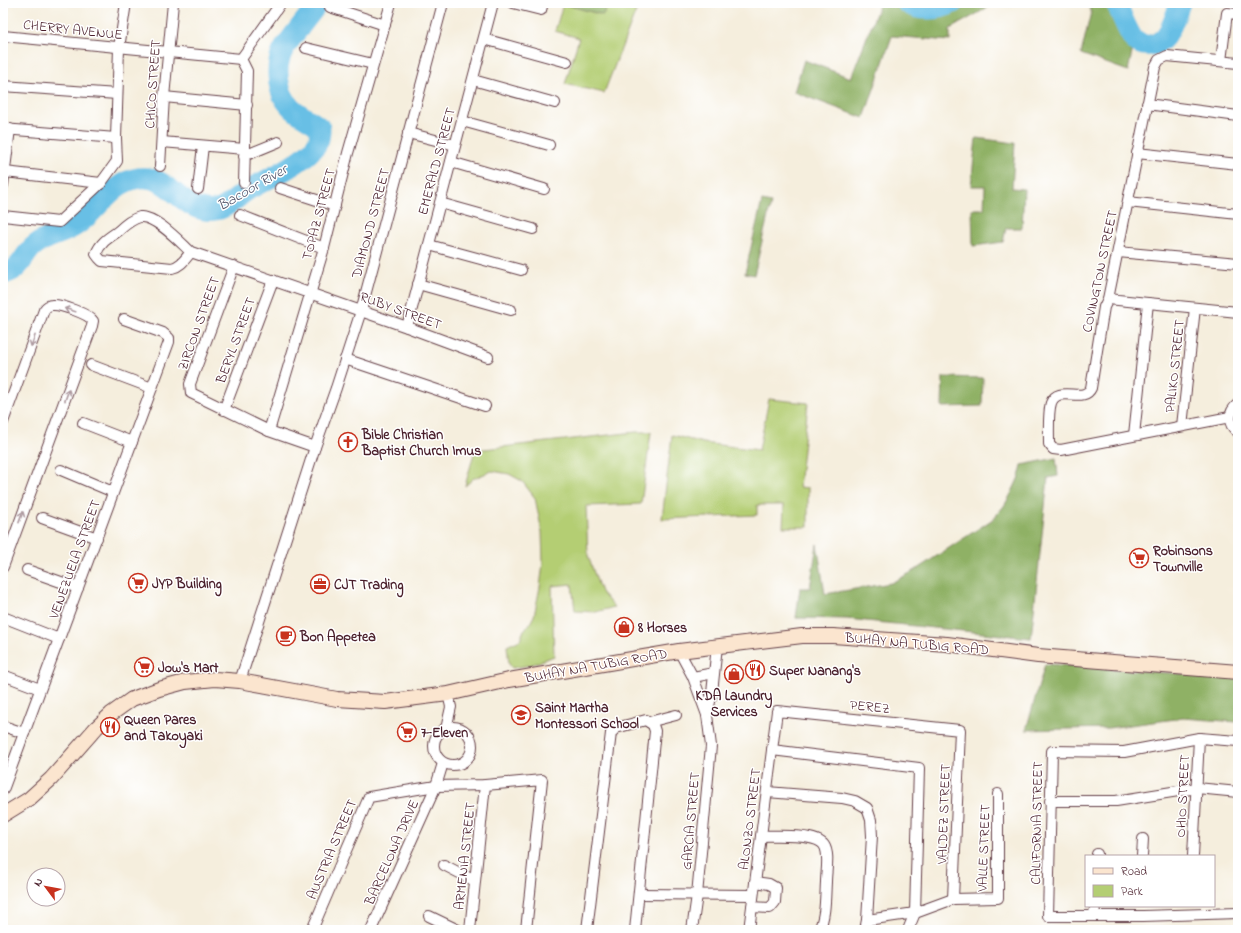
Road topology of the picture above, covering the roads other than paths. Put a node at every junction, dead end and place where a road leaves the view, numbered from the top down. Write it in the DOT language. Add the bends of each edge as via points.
graph roads {
  1 [pos="126,3"];
  2 [pos="173,3"];
  3 [pos="270,3"];
  4 [pos="391,3"];
  5 [pos="443,3"];
  6 [pos="493,3"];
  7 [pos="513,3"];
  8 [pos="543,3"];
  9 [pos="281,4"];
  10 [pos="330,7"];
  11 [pos="1228,8"];
  12 [pos="1238,14"];
  13 [pos="386,24"];
  14 [pos="3,36"];
  15 [pos="484,39"];
  16 [pos="120,48"];
  17 [pos="306,48"];
  18 [pos="168,52"];
  19 [pos="241,59"];
  20 [pos="1221,61"];
  21 [pos="567,62"];
  22 [pos="1238,63"];
  23 [pos="373,64"];
  24 [pos="473,80"];
  25 [pos="3,86"];
  26 [pos="117,94"];
  27 [pos="164,97"];
  28 [pos="555,103"];
  29 [pos="1147,104"];
  30 [pos="247,105"];
  31 [pos="1238,116"];
  32 [pos="462,121"];
  33 [pos="6,129"];
  34 [pos="408,133"];
  35 [pos="116,138"];
  36 [pos="162,142"];
  37 [pos="278,142"];
  38 [pos="455,145"];
  39 [pos="549,145"];
  40 [pos="203,146"];
  41 [pos="245,152"];
  42 [pos="1137,153"];
  43 [pos="451,162"];
  44 [pos="1238,164"];
  45 [pos="160,166"];
  46 [pos="5,172"];
  47 [pos="102,183"];
  48 [pos="244,183"];
  49 [pos="3,185"];
  50 [pos="280,188"];
  51 [pos="198,189"];
  52 [pos="544,189"];
  53 [pos="1128,202"];
  54 [pos="440,203"];
  55 [pos="334,206"];
  56 [pos="1238,214"];
  57 [pos="240,215"];
  58 [pos="3,216"];
  59 [pos="533,229"];
  60 [pos="429,244"];
  61 [pos="324,248"];
  62 [pos="191,252"];
  63 [pos="1118,252"];
  64 [pos="1238,263"];
  65 [pos="234,266"];
  66 [pos="521,270"];
  67 [pos="273,280"];
  68 [pos="418,284"];
  69 [pos="310,293"];
  70 [pos="1108,299"];
  71 [pos="1148,304"];
  72 [pos="1195,308"];
  73 [pos="511,310"];
  74 [pos="361,311"];
  75 [pos="1238,312"];
  76 [pos="124,319"];
  77 [pos="407,327"];
  78 [pos="488,357"];
  79 [pos="346,359"];
  80 [pos="91,365"];
  81 [pos="152,388"];
  82 [pos="1238,404"];
  83 [pos="485,406"];
  84 [pos="224,410"];
  85 [pos="1230,418"];
  86 [pos="3,422"];
  87 [pos="83,423"];
  88 [pos="1182,426"];
  89 [pos="269,431"];
  90 [pos="1238,432"];
  91 [pos="1134,435"];
  92 [pos="132,442"];
  93 [pos="315,447"];
  94 [pos="61,470"];
  95 [pos="114,492"];
  96 [pos="42,518"];
  97 [pos="96,538"];
  98 [pos="3,567"];
  99 [pos="27,570"];
  100 [pos="78,588"];
  101 [pos="3,617"];
  102 [pos="59,639"];
  103 [pos="717,646"];
  104 [pos="679,651"];
  105 [pos="1238,672"];
  106 [pos="714,673"];
  107 [pos="3,675"];
  108 [pos="693,677"];
  109 [pos="240,681"];
  110 [pos="40,689"];
  111 [pos="448,694"];
  112 [pos="777,711"];
  113 [pos="707,715"];
  114 [pos="676,716"];
  115 [pos="649,722"];
  116 [pos="3,726"];
  117 [pos="446,729"];
  118 [pos="960,730"];
  119 [pos="24,733"];
  120 [pos="1198,738"];
  121 [pos="1238,741"];
  122 [pos="772,750"];
  123 [pos="443,762"];
  124 [pos="485,785"];
  125 [pos="436,786"];
  126 [pos="1197,788"];
  127 [pos="3,790"];
  128 [pos="767,792"];
  129 [pos="1238,792"];
  130 [pos="998,794"];
  131 [pos="1050,801"];
  132 [pos="3,815"];
  133 [pos="761,836"];
  134 [pos="1143,839"];
  135 [pos="1142,855"];
  136 [pos="1193,855"];
  137 [pos="444,865"];
  138 [pos="476,881"];
  139 [pos="755,882"];
  140 [pos="639,894"];
  141 [pos="698,894"];
  142 [pos="754,895"];
  143 [pos="953,899"];
  144 [pos="752,908"];
  145 [pos="1190,910"];
  146 [pos="1095,911"];
  147 [pos="1143,911"];
  148 [pos="915,913"];
  149 [pos="1238,913"];
  150 [pos="429,916"];
  151 [pos="867,920"];
  152 [pos="312,930"];
  153 [pos="372,930"];
  154 [pos="458,930"];
  155 [pos="470,930"];
  156 [pos="526,930"];
  157 [pos="587,930"];
  158 [pos="635,930"];
  159 [pos="692,930"];
  160 [pos="749,930"];
  161 [pos="819,930"];
  162 [pos="865,930"];
  163 [pos="908,930"];
  1 -- 16 [label="street"];
  2 -- 18 [label="street, CHICO STREET"];
  3 -- 9 [label="street"];
  4 -- 13 [label="street, TOPAZ STREET"];
  5 -- 34 [label="street, DIAMOND STREET"];
  6 -- 15 [label="street, EMERALD STREET"];
  7 -- 8 [label="street" via="541,10"];
  9 -- 19 [label="street"];
  10 -- 13 [label="street"];
  11 -- 12 [label="street"];
  11 -- 20 [label="street"];
  13 -- 23 [label="street, TOPAZ STREET"];
  14 -- 16 [label="street, CHERRY AVENUE"];
  15 -- 21 [label="street"];
  15 -- 24 [label="street, EMERALD STREET"];
  16 -- 18 [label="street, CHERRY AVENUE"];
  16 -- 26 [label="street"];
  17 -- 23 [label="street"];
  18 -- 19 [label="street, CHERRY AVENUE"];
  18 -- 27 [label="street, CHICO STREET"];
  19 -- 30 [label="street" via="247,71"];
  20 -- 22 [label="street"];
  20 -- 29 [label="street, COVINGTON STREET" via="1167,56 1159,60 1154,67"];
  23 -- 55 [label="street, TOPAZ STREET"];
  24 -- 28 [label="street"];
  24 -- 32 [label="street, EMERALD STREET"];
  25 -- 26 [label="street"];
  26 -- 35 [label="street"];
  27 -- 30 [label="street"];
  27 -- 36 [label="street, CHICO STREET"];
  29 -- 31 [label="street"];
  29 -- 42 [label="street, COVINGTON STREET"];
  30 -- 41 [label="street"];
  32 -- 38 [label="street, EMERALD STREET"];
  32 -- 39 [label="street"];
  33 -- 35 [label="street"];
  33 -- 46 [label="street"];
  34 -- 38 [label="street"];
  34 -- 74 [label="street, DIAMOND STREET"];
  35 -- 47 [label="street" via="117,161"];
  36 -- 40 [label="street"];
  36 -- 45 [label="street, CHICO STREET"];
  37 -- 41 [label="street"];
  38 -- 43 [label="street, EMERALD STREET"];
  40 -- 41 [label="street"];
  40 -- 51 [label="street"];
  41 -- 48 [label="street"];
  42 -- 44 [label="street"];
  42 -- 53 [label="street, COVINGTON STREET"];
  43 -- 52 [label="street"];
  43 -- 54 [label="street, EMERALD STREET"];
  46 -- 47 [label="street"];
  46 -- 49 [label="street"];
  47 -- 58 [label="street" via="59,222"];
  50 -- 55 [label="street"];
  53 -- 56 [label="street"];
  53 -- 63 [label="street, COVINGTON STREET"];
  54 -- 59 [label="street"];
  54 -- 60 [label="street, EMERALD STREET"];
  55 -- 61 [label="street, TOPAZ STREET"];
  57 -- 61 [label="street"];
  60 -- 66 [label="street"];
  60 -- 68 [label="street, EMERALD STREET"];
  61 -- 69 [label="street, TOPAZ STREET"];
  62 -- 62 [label="street" via="155,221 148,217 140,217 130,221 101,244 96,254 102,260 172,268 178,267"];
  62 -- 65 [label="street, RUBY STREET"];
  63 -- 64 [label="street"];
  63 -- 70 [label="street, COVINGTON STREET"];
  65 -- 67 [label="street, RUBY STREET"];
  65 -- 84 [label="street, ZIRCON STREET" via="189,389 194,395"];
  67 -- 69 [label="street, RUBY STREET"];
  67 -- 84 [label="street, BERYL STREET"];
  68 -- 73 [label="street"];
  68 -- 77 [label="street, EMERALD STREET"];
  69 -- 74 [label="street, RUBY STREET"];
  69 -- 89 [label="street, TOPAZ STREET"];
  70 -- 71 [label="street"];
  70 -- 91 [label="street, COVINGTON STREET" via="1104,307 1089,392 1060,394 1054,397 1050,404 1049,444 1061,450"];
  71 -- 72 [label="street"];
  71 -- 91 [label="street"];
  72 -- 75 [label="street"];
  72 -- 88 [label="street, PALIKO STREET"];
  74 -- 77 [label="street, RUBY STREET"];
  74 -- 79 [label="street, DIAMOND STREET"];
  76 -- 81 [label="street, VENEZUELA STREET" via="169,338"];
  77 -- 78 [label="street, RUBY STREET"];
  79 -- 83 [label="street"];
  79 -- 93 [label="street, DIAMOND STREET"];
  80 -- 81 [label="street"];
  81 -- 92 [label="street, VENEZUELA STREET"];
  82 -- 85 [label="street" via="1233,408"];
  84 -- 89 [label="street"];
  85 -- 88 [label="street"];
  85 -- 90 [label="street" via="1232,427"];
  98 -- 86 [label="street, one-way" via="93,321 91,318 53,304 48,305"];
  87 -- 92 [label="street"];
  88 -- 91 [label="street"];
  89 -- 93 [label="street"];
  92 -- 95 [label="street, VENEZUELA STREET"];
  93 -- 109 [label="street, DIAMOND STREET"];
  94 -- 95 [label="street"];
  95 -- 97 [label="street, VENEZUELA STREET"];
  96 -- 97 [label="street"];
  97 -- 100 [label="street, VENEZUELA STREET"];
  99 -- 100 [label="street"];
  100 -- 102 [label="street, VENEZUELA STREET"];
  101 -- 102 [label="street"];
  102 -- 110 [label="street, VENEZUELA STREET"];
  103 -- 104 [label="main road, BUHAY NA TUBIG ROAD"];
  103 -- 105 [label="main road, BUHAY NA TUBIG ROAD" via="802,636 833,636 946,644 1038,656"];
  103 -- 106 [label="street, GARCIA STREET"];
  104 -- 108 [label="street, GARCIA STREET"];
  104 -- 111 [label="main road, BUHAY NA TUBIG ROAD" via="509,680"];
  106 -- 108 [label="street"];
  106 -- 113 [label="street, GARCIA STREET"];
  107 -- 110 [label="street"];
  108 -- 113 [label="street, GARCIA STREET"];
  109 -- 111 [label="main road, BUHAY NA TUBIG ROAD" via="337,699 378,702"];
  109 -- 132 [label="main road, BUHAY NA TUBIG ROAD" via="215,679 185,682 132,699 96,728 51,779 29,799"];
  110 -- 119 [label="street, VENEZUELA STREET"];
  111 -- 117 [label="street" via="451,707"];
  112 -- 118 [label="street, PEREZ"];
  112 -- 122 [label="street, ALONZO STREET"];
  113 -- 141 [label="street, GARCIA STREET" via="711,746"];
  114 -- 115 [label="street"];
  115 -- 140 [label="street" via="656,731"];
  115 -- 157 [label="street" via="646,720 616,728 611,733"];
  116 -- 119 [label="street"];
  117 -- 123 [label="street" via="440,732 434,744 434,750"];
  117 -- 123 [label="street" via="459,729 464,732 471,742 471,748 461,763 449,765"];
  118 -- 143 [label="street, VALDEZ STREET"];
  119 -- 127 [label="street, VENEZUELA STREET"];
  120 -- 121 [label="street, CALIFORNIA STREET"];
  120 -- 126 [label="street, OHIO STREET"];
  120 -- 131 [label="street, CALIFORNIA STREET" via="1124,752 1052,751"];
  122 -- 128 [label="street, ALONZO STREET"];
  122 -- 148 [label="street" via="919,768"];
  123 -- 125 [label="street, BARCELONA DRIVE"];
  124 -- 125 [label="street"];
  124 -- 138 [label="street, ARMENIA STREET"];
  124 -- 156 [label="street" via="542,780"];
  125 -- 152 [label="street, AUSTRIA STREET" via="369,797"];
  125 -- 153 [label="street, BARCELONA DRIVE"];
  126 -- 129 [label="street"];
  126 -- 131 [label="street" via="1116,801"];
  126 -- 136 [label="street, OHIO STREET"];
  128 -- 133 [label="street, ALONZO STREET"];
  128 -- 151 [label="street" via="842,798 855,801 867,808 872,836"];
  130 -- 143 [label="street, VALLE STREET" via="998,898"];
  131 -- 146 [label="street, CALIFORNIA STREET" via="1048,916"];
  133 -- 139 [label="street, ALONZO STREET"];
  133 -- 161 [label="street" via="806,837 815,839 823,845 827,863 824,907"];
  134 -- 135 [label="street"];
  137 -- 138 [label="street"];
  138 -- 155 [label="street, ARMENIA STREET"];
  139 -- 142 [label="street, ALONZO STREET"];
  139 -- 144 [label="street" via="773,885 776,888 775,902 770,908"];
  140 -- 141 [label="street"];
  140 -- 158 [label="street"];
  141 -- 142 [label="street"];
  141 -- 159 [label="street, GARCIA STREET"];
  142 -- 144 [label="street, ALONZO STREET"];
  143 -- 148 [label="street, VALLE STREET"];
  144 -- 160 [label="street, ALONZO STREET"];
  145 -- 147 [label="street"];
  145 -- 149 [label="street"];
  146 -- 147 [label="street"];
  148 -- 151 [label="street, VALLE STREET"];
  148 -- 163 [label="street"];
  150 -- 154 [label="street"];
  151 -- 162 [label="street"];
}
